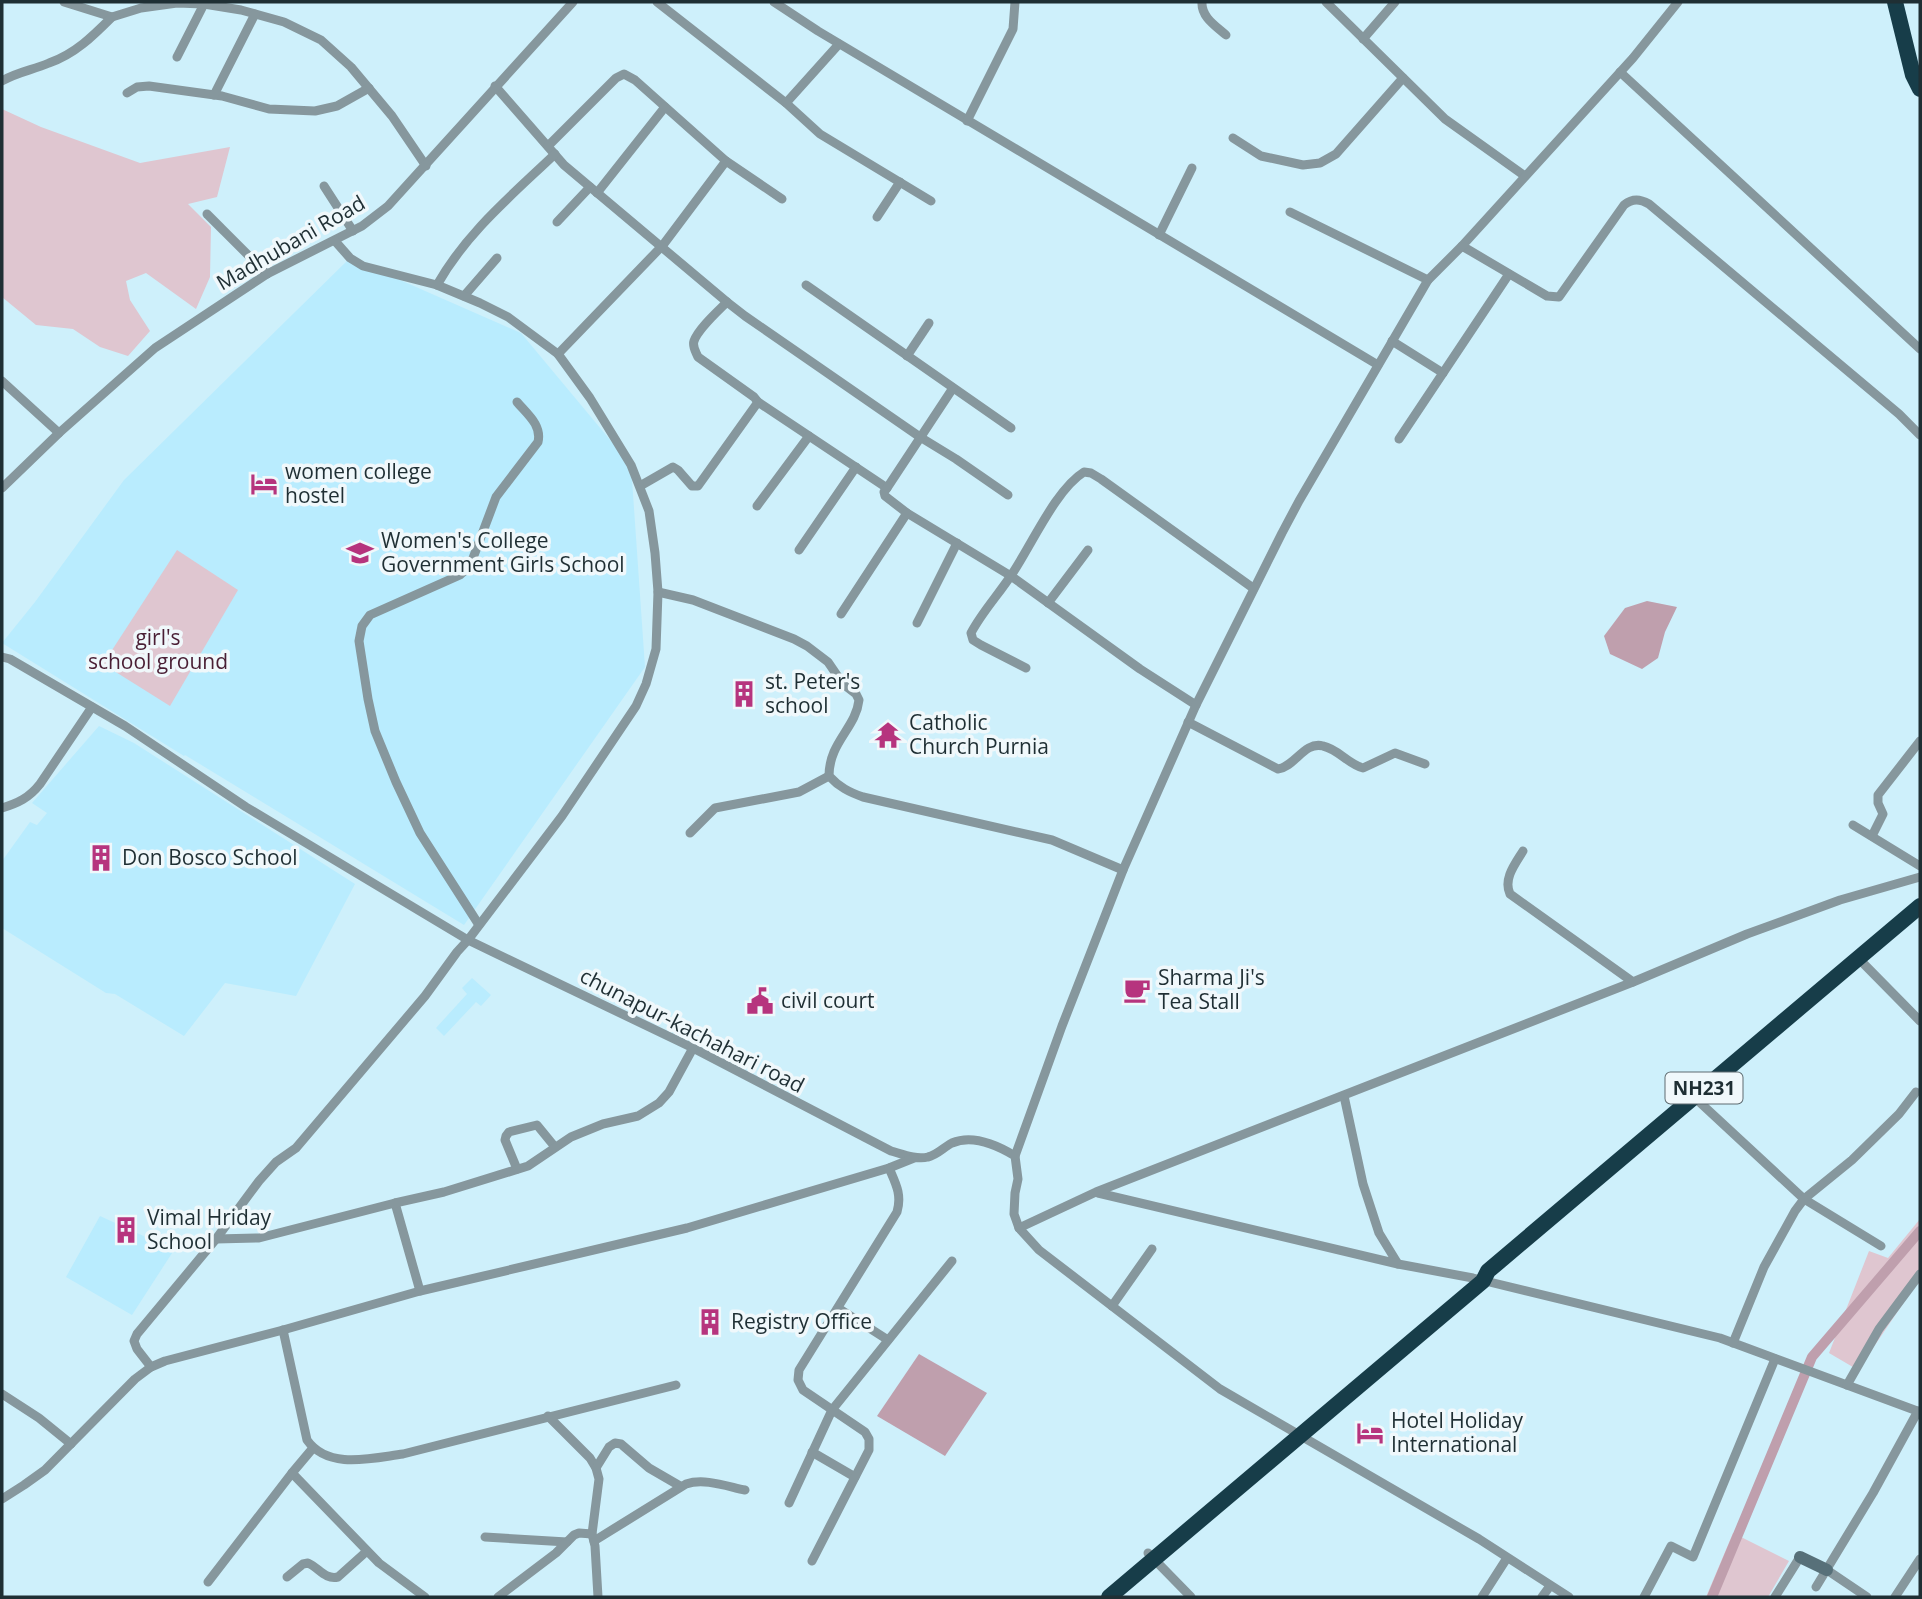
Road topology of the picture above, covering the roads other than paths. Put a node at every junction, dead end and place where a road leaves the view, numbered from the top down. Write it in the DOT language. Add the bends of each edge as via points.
graph roads {
  1 [pos="64,2"];
  2 [pos="573,2"];
  3 [pos="657,2"];
  4 [pos="774,2"];
  5 [pos="1015,2"];
  6 [pos="1202,2"];
  7 [pos="1326,2"];
  8 [pos="1395,2"];
  9 [pos="1678,2"];
  10 [pos="1895,2"];
  11 [pos="177,3"];
  12 [pos="204,4"];
  13 [pos="93,6"];
  14 [pos="255,13"];
  15 [pos="112,17"];
  16 [pos="1226,35"];
  17 [pos="1363,39"];
  18 [pos="839,44"];
  19 [pos="177,57"];
  20 [pos="2,69"];
  21 [pos="1620,72"];
  22 [pos="12,75"];
  23 [pos="1404,78"];
  24 [pos="2,81"];
  25 [pos="495,86"];
  26 [pos="369,88"];
  27 [pos="1920,89"];
  28 [pos="127,93"];
  29 [pos="214,95"];
  30 [pos="786,103"];
  31 [pos="665,107"];
  32 [pos="967,121"];
  33 [pos="1233,138"];
  34 [pos="548,146"];
  35 [pos="555,154"];
  36 [pos="726,161"];
  37 [pos="426,166"];
  38 [pos="1192,168"];
  39 [pos="1525,176"];
  40 [pos="900,182"];
  41 [pos="324,186"];
  42 [pos="593,190"];
  43 [pos="782,199"];
  44 [pos="931,201"];
  45 [pos="1290,212"];
  46 [pos="207,215"];
  47 [pos="877,217"];
  48 [pos="557,222"];
  49 [pos="354,231"];
  50 [pos="1159,235"];
  51 [pos="335,241"];
  52 [pos="1462,246"];
  53 [pos="661,247"];
  54 [pos="497,258"];
  55 [pos="267,274"];
  56 [pos="1509,274"];
  57 [pos="1428,280"];
  58 [pos="437,285"];
  59 [pos="806,285"];
  60 [pos="464,296"];
  61 [pos="727,302"];
  62 [pos="929,323"];
  63 [pos="1392,341"];
  64 [pos="1920,349"];
  65 [pos="558,354"];
  66 [pos="907,356"];
  67 [pos="1378,365"];
  68 [pos="1443,373"];
  69 [pos="2,381"];
  70 [pos="953,388"];
  71 [pos="517,402"];
  72 [pos="758,402"];
  73 [pos="1011,428"];
  74 [pos="59,433"];
  75 [pos="1920,435"];
  76 [pos="809,436"];
  77 [pos="920,437"];
  78 [pos="1399,439"];
  79 [pos="856,467"];
  80 [pos="640,486"];
  81 [pos="2,488"];
  82 [pos="887,488"];
  83 [pos="1008,495"];
  84 [pos="757,506"];
  85 [pos="907,513"];
  86 [pos="957,543"];
  87 [pos="799,550"];
  88 [pos="1088,550"];
  89 [pos="1011,576"];
  90 [pos="1253,589"];
  91 [pos="658,592"];
  92 [pos="1048,604"];
  93 [pos="841,614"];
  94 [pos="917,623"];
  95 [pos="2,657"];
  96 [pos="1026,668"];
  97 [pos="1196,705"];
  98 [pos="92,707"];
  99 [pos="1188,722"];
  100 [pos="1920,741"];
  101 [pos="1425,764"];
  102 [pos="829,776"];
  103 [pos="2,808"];
  104 [pos="1853,825"];
  105 [pos="691,833"];
  106 [pos="1872,836"];
  107 [pos="1523,851"];
  108 [pos="1920,866"];
  109 [pos="1123,870"];
  110 [pos="1920,877"];
  111 [pos="1920,906"];
  112 [pos="480,925"];
  113 [pos="468,940"];
  114 [pos="1859,959"];
  115 [pos="1633,982"];
  116 [pos="1920,1021"];
  117 [pos="694,1048"];
  118 [pos="1916,1092"];
  119 [pos="1344,1096"];
  120 [pos="1694,1097"];
  121 [pos="555,1147"];
  122 [pos="1015,1156"];
  123 [pos="914,1158"];
  124 [pos="889,1168"];
  125 [pos="517,1169"];
  126 [pos="1096,1192"];
  127 [pos="1804,1199"];
  128 [pos="395,1203"];
  129 [pos="1019,1228"];
  130 [pos="216,1240"];
  131 [pos="1881,1246"];
  132 [pos="1152,1249"];
  133 [pos="952,1261"];
  134 [pos="1398,1264"];
  135 [pos="1920,1274"];
  136 [pos="1481,1277"];
  137 [pos="420,1291"];
  138 [pos="1112,1306"];
  139 [pos="838,1308"];
  140 [pos="283,1330"];
  141 [pos="888,1340"];
  142 [pos="1733,1343"];
  143 [pos="1775,1359"];
  144 [pos="151,1367"];
  145 [pos="676,1385"];
  146 [pos="1847,1385"];
  147 [pos="2,1394"];
  148 [pos="832,1409"];
  149 [pos="1919,1412"];
  150 [pos="548,1416"];
  151 [pos="1294,1433"];
  152 [pos="71,1444"];
  153 [pos="313,1448"];
  154 [pos="812,1452"];
  155 [pos="596,1468"];
  156 [pos="292,1473"];
  157 [pos="855,1477"];
  158 [pos="680,1486"];
  159 [pos="745,1490"];
  160 [pos="2,1499"];
  161 [pos="789,1503"];
  162 [pos="485,1537"];
  163 [pos="593,1538"];
  164 [pos="567,1542"];
  165 [pos="367,1551"];
  166 [pos="1151,1557"];
  167 [pos="1800,1557"];
  168 [pos="1507,1558"];
  169 [pos="1920,1559"];
  170 [pos="812,1560"];
  171 [pos="1827,1570"];
  172 [pos="287,1577"];
  173 [pos="208,1582"];
  174 [pos="1550,1586"];
  175 [pos="1816,1587"];
  176 [pos="418,1595"];
  177 [pos="498,1597"];
  178 [pos="598,1597"];
  179 [pos="1097,1597"];
  180 [pos="1109,1597"];
  181 [pos="1191,1597"];
  182 [pos="1482,1597"];
  183 [pos="1542,1597"];
  184 [pos="1569,1597"];
  185 [pos="1644,1597"];
  186 [pos="1774,1597"];
  187 [pos="1867,1597"];
  188 [pos="1895,1597"];
  1 -- 13 [label="street"];
  2 -- 25 [label="street, Madhubani Road"];
  3 -- 30 [label="street"];
  4 -- 18 [label="street"];
  5 -- 32 [label="street" via="1013,29"];
  6 -- 16 [label="street" via="1205,16"];
  7 -- 17 [label="street"];
  8 -- 17 [label="street"];
  9 -- 21 [label="street"];
  10 -- 27 [label="highway"];
  11 -- 12 [label="street"];
  11 -- 15 [label="street"];
  12 -- 14 [label="street"];
  12 -- 19 [label="street"];
  13 -- 15 [label="street"];
  14 -- 26 [label="street" via="321,40"];
  14 -- 29 [label="street"];
  15 -- 22 [label="street" via="73,51"];
  17 -- 23 [label="street"];
  18 -- 30 [label="street"];
  18 -- 32 [label="street"];
  20 -- 22 [label="street"];
  21 -- 39 [label="street"];
  21 -- 64 [label="street"];
  22 -- 24 [label="street"];
  23 -- 33 [label="street" via="1336,154 1320,163 1303,165 1261,156"];
  23 -- 39 [label="street" via="1445,119"];
  25 -- 34 [label="street"];
  25 -- 37 [label="street, Madhubani Road"];
  26 -- 29 [label="street" via="337,106 315,111 268,109"];
  26 -- 37 [label="street"];
  28 -- 29 [label="street" via="149,86"];
  30 -- 40 [label="street" via="820,134"];
  31 -- 34 [label="street" via="629,75 620,75"];
  31 -- 36 [label="street"];
  31 -- 42 [label="street"];
  32 -- 50 [label="street"];
  34 -- 35 [label="street"];
  35 -- 42 [label="street"];
  35 -- 58 [label="street" via="470,236"];
  36 -- 43 [label="street"];
  36 -- 53 [label="street"];
  37 -- 49 [label="street, Madhubani Road" via="388,206"];
  38 -- 50 [label="street"];
  39 -- 52 [label="street"];
  40 -- 44 [label="street"];
  40 -- 47 [label="street"];
  41 -- 49 [label="street"];
  42 -- 48 [label="street"];
  42 -- 53 [label="street"];
  45 -- 57 [label="street"];
  46 -- 55 [label="street"];
  49 -- 51 [label="street, Madhubani Road"];
  50 -- 67 [label="street"];
  51 -- 55 [label="street, Madhubani Road"];
  51 -- 58 [label="street" via="363,266"];
  52 -- 56 [label="street"];
  52 -- 57 [label="street"];
  53 -- 61 [label="street"];
  53 -- 65 [label="street"];
  54 -- 60 [label="street"];
  55 -- 74 [label="street, Madhubani Road" via="155,348"];
  56 -- 68 [label="street"];
  56 -- 75 [label="street" via="1547,296 1559,297 1624,205 1640,200 1754,290"];
  57 -- 63 [label="street"];
  58 -- 60 [label="street"];
  59 -- 66 [label="street"];
  60 -- 65 [label="street" via="508,317"];
  61 -- 72 [label="street" via="700,332 694,349 698,357"];
  61 -- 77 [label="street"];
  62 -- 66 [label="street"];
  63 -- 67 [label="street"];
  63 -- 68 [label="street"];
  65 -- 80 [label="street" via="618,442"];
  66 -- 70 [label="street"];
  67 -- 90 [label="street"];
  68 -- 78 [label="street"];
  69 -- 74 [label="street"];
  70 -- 73 [label="street"];
  70 -- 77 [label="street"];
  71 -- 112 [label="street" via="538,427 538,442 496,497 470,566 460,575 370,615 359,641 375,731 396,782 420,833"];
  72 -- 76 [label="street"];
  72 -- 80 [label="street" via="698,486 692,486 673,467"];
  74 -- 81 [label="street, Madhubani Road"];
  76 -- 79 [label="street"];
  76 -- 84 [label="street"];
  77 -- 82 [label="street"];
  77 -- 83 [label="street"];
  79 -- 82 [label="street"];
  79 -- 87 [label="street"];
  80 -- 91 [label="street" via="649,510"];
  82 -- 85 [label="street" via="885,496"];
  85 -- 86 [label="street"];
  85 -- 93 [label="street"];
  86 -- 89 [label="street"];
  86 -- 94 [label="street"];
  88 -- 92 [label="street"];
  89 -- 90 [label="street" via="1058,500 1084,472 1101,479"];
  89 -- 92 [label="street"];
  89 -- 96 [label="street" via="971,633 973,640"];
  90 -- 97 [label="street"];
  91 -- 102 [label="street" via="693,600 794,639 828,662 859,700 829,762"];
  91 -- 112 [label="street" via="656,649 636,706 562,816"];
  92 -- 97 [label="street"];
  95 -- 98 [label="street, chunapur-kachahari road"];
  97 -- 99 [label="street"];
  98 -- 103 [label="street" via="30,796"];
  98 -- 113 [label="street, chunapur-kachahari road" via="246,807"];
  99 -- 101 [label="street" via="1279,769 1319,744 1363,768 1395,753"];
  99 -- 109 [label="street"];
  100 -- 106 [label="street" via="1878,795 1883,814"];
  102 -- 105 [label="street" via="799,792 715,808"];
  102 -- 109 [label="street" via="850,793 1052,840"];
  104 -- 106 [label="street"];
  106 -- 108 [label="street"];
  107 -- 115 [label="street" via="1510,874 1510,894"];
  109 -- 122 [label="street"];
  110 -- 115 [label="street" via="1747,934"];
  111 -- 114 [label="highway, NH231"];
  112 -- 113 [label="street"];
  113 -- 117 [label="street, chunapur-kachahari road"];
  113 -- 130 [label="street" via="296,1148 259,1181"];
  114 -- 116 [label="street"];
  114 -- 120 [label="highway, NH231"];
  115 -- 119 [label="street"];
  117 -- 121 [label="street" via="659,1103 638,1115 588,1129"];
  117 -- 123 [label="street, chunapur-kachahari road" via="891,1151"];
  118 -- 127 [label="street" via="1852,1160"];
  119 -- 126 [label="street"];
  119 -- 134 [label="street" via="1367,1197 1379,1233"];
  120 -- 127 [label="street"];
  120 -- 136 [label="highway, NH231"];
  121 -- 125 [label="street"];
  121 -- 125 [label="street" via="537,1125 509,1132 505,1140"];
  122 -- 123 [label="street" via="975,1140 954,1142 929,1157"];
  122 -- 129 [label="street" via="1014,1214"];
  123 -- 124 [label="street"];
  124 -- 137 [label="street" via="680,1230"];
  124 -- 139 [label="street" via="898,1190 897,1212"];
  125 -- 128 [label="street"];
  126 -- 129 [label="street"];
  126 -- 134 [label="street"];
  127 -- 131 [label="street"];
  127 -- 142 [label="street" via="1764,1267"];
  128 -- 130 [label="street" via="259,1238"];
  128 -- 137 [label="street"];
  129 -- 138 [label="street" via="1039,1250"];
  130 -- 144 [label="street" via="137,1334 137,1349"];
  132 -- 138 [label="street"];
  133 -- 141 [label="street"];
  134 -- 136 [label="street"];
  135 -- 146 [label="street" via="1879,1329"];
  136 -- 142 [label="street"];
  136 -- 151 [label="highway, NH231"];
  137 -- 140 [label="street"];
  138 -- 151 [label="street" via="1220,1389"];
  139 -- 141 [label="street"];
  139 -- 148 [label="street" via="799,1370 798,1380 803,1390"];
  140 -- 144 [label="street"];
  140 -- 153 [label="street" via="307,1440"];
  141 -- 148 [label="street"];
  142 -- 143 [label="street"];
  143 -- 146 [label="street"];
  143 -- 185 [label="street" via="1693,1558 1671,1546"];
  144 -- 152 [label="street"];
  145 -- 150 [label="street"];
  146 -- 149 [label="street"];
  147 -- 152 [label="street"];
  148 -- 154 [label="street"];
  148 -- 157 [label="street" via="869,1439 869,1450"];
  149 -- 171 [label="street"];
  150 -- 153 [label="street" via="419,1450 357,1460 332,1457"];
  150 -- 155 [label="street"];
  151 -- 166 [label="highway, NH231"];
  151 -- 168 [label="street"];
  152 -- 160 [label="street" via="44,1470"];
  153 -- 156 [label="street"];
  154 -- 157 [label="street"];
  154 -- 161 [label="street"];
  155 -- 158 [label="street" via="609,1447 621,1444 641,1463"];
  155 -- 163 [label="street"];
  156 -- 165 [label="street"];
  156 -- 173 [label="street"];
  157 -- 170 [label="street"];
  158 -- 159 [label="street" via="693,1481"];
  158 -- 163 [label="street"];
  162 -- 164 [label="street"];
  163 -- 164 [label="street" via="579,1533"];
  163 -- 178 [label="street"];
  164 -- 177 [label="street"];
  165 -- 172 [label="street" via="338,1577 327,1577 308,1563"];
  165 -- 176 [label="street"];
  166 -- 179 [label="highway, NH231"];
  166 -- 180 [label="highway, NH231"];
  166 -- 181 [label="street"];
  167 -- 171 [label="street"];
  167 -- 186 [label="street"];
  168 -- 174 [label="street"];
  168 -- 182 [label="street"];
  169 -- 188 [label="street"];
  171 -- 175 [label="street"];
  171 -- 187 [label="street"];
  174 -- 183 [label="street"];
  174 -- 184 [label="street"];
}
